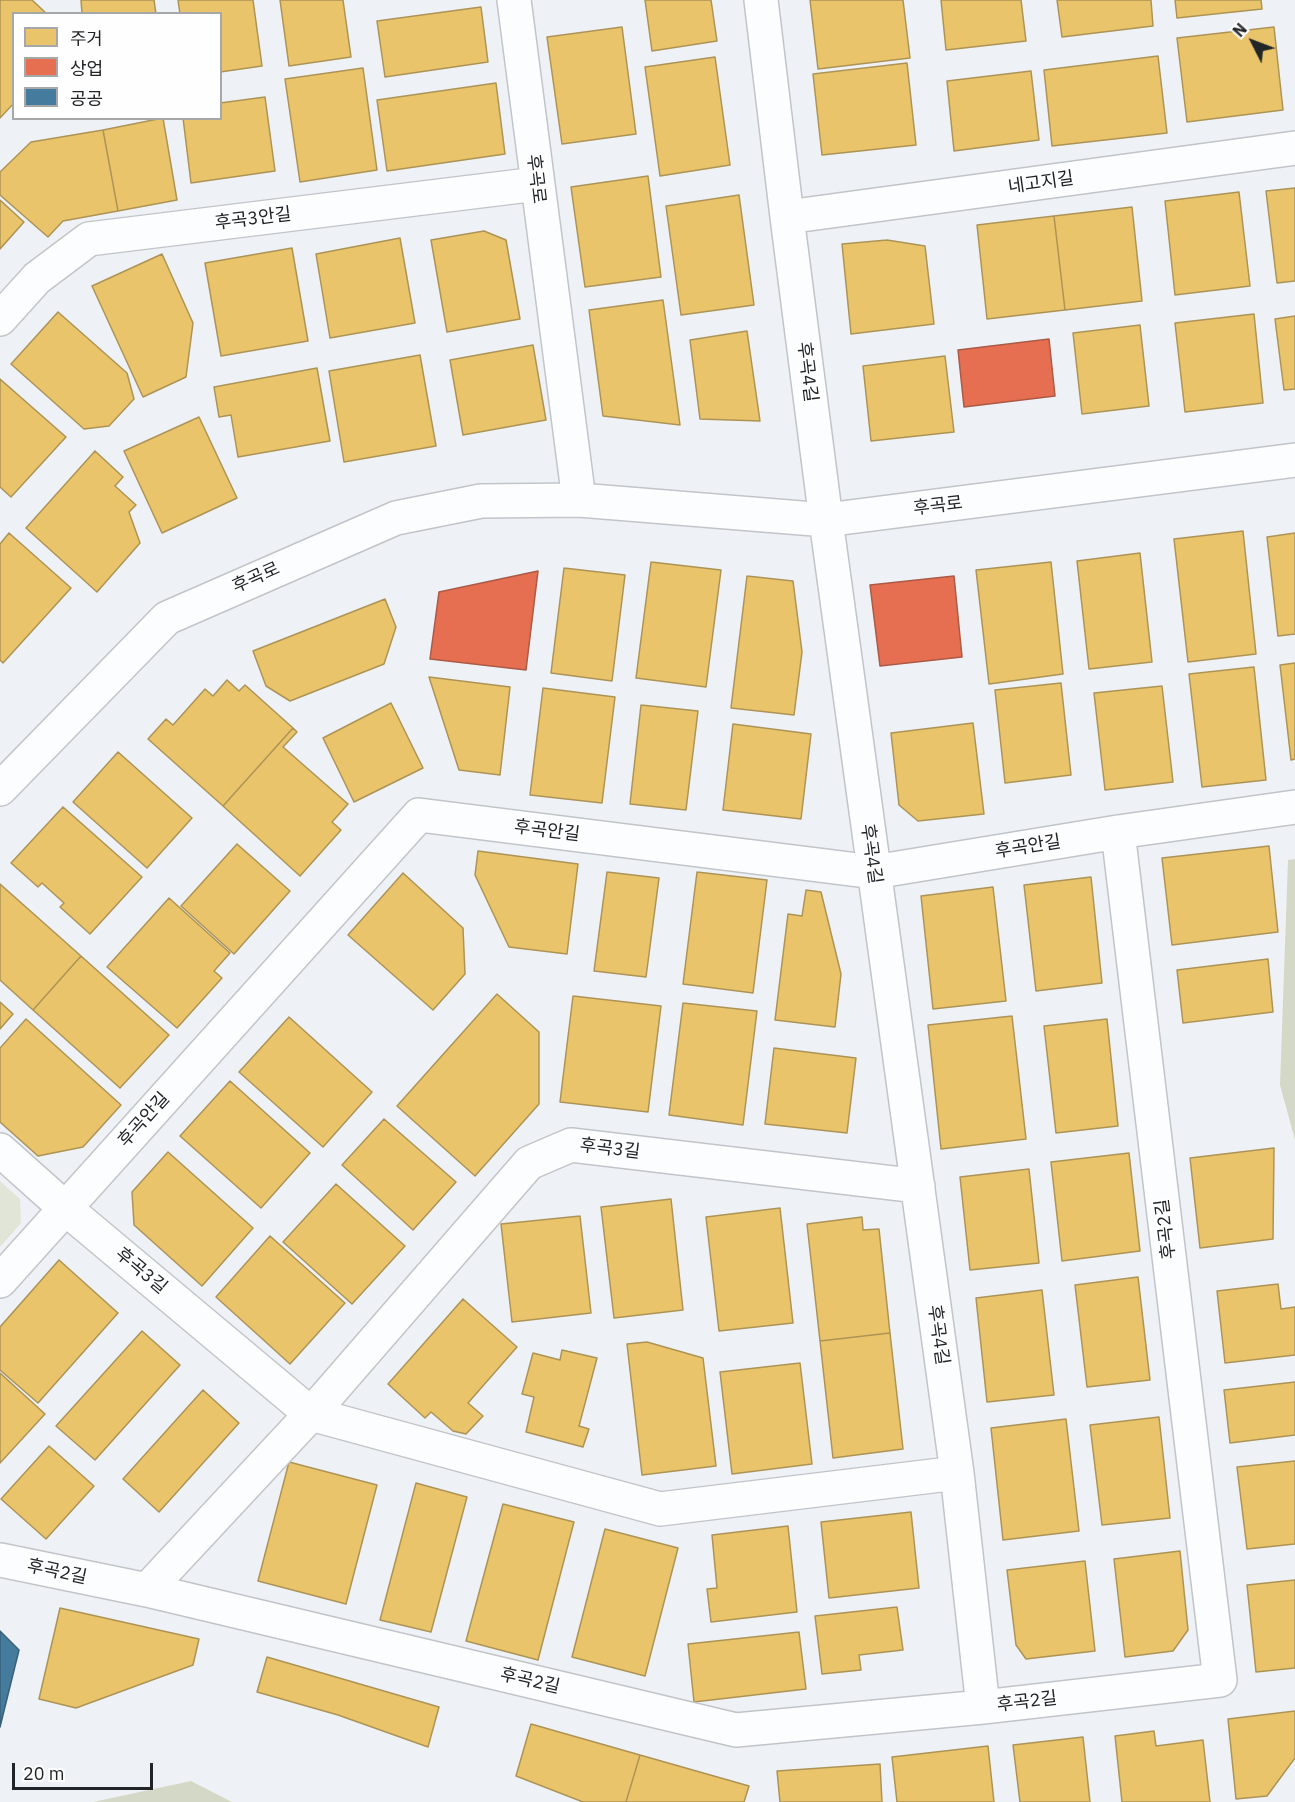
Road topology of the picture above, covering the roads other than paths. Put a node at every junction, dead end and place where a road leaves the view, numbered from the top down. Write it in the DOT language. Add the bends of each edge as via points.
graph roads {
  1 [pos="514,0"];
  2 [pos="761,0"];
  3 [pos="1295,148"];
  4 [pos="537,184"];
  5 [pos="787,217"];
  6 [pos="0,320"];
  7 [pos="1295,460"];
  8 [pos="579,500"];
  9 [pos="826,520"];
  10 [pos="0,789"];
  11 [pos="1295,807"];
  12 [pos="1118,832"];
  13 [pos="874,872"];
  14 [pos="0,1150"];
  15 [pos="918,1186"];
  16 [pos="65,1208"];
  17 [pos="0,1281"];
  18 [pos="311,1414"];
  19 [pos="957,1473"];
  20 [pos="0,1560"];
  21 [pos="147,1590"];
  22 [pos="983,1707"];
  1 -- 4 [label="street, 후곡로"];
  2 -- 5 [label="street, 후곡4길"];
  3 -- 5 [label="street, 네고지길"];
  4 -- 6 [label="street, 후곡3안길" via="89,239 37,278"];
  4 -- 8 [label="street, 후곡로"];
  5 -- 9 [label="street, 후곡4길"];
  7 -- 9 [label="street, 후곡로"];
  8 -- 9 [label="street, 후곡로"];
  8 -- 10 [label="street, 후곡로" via="481,501 396,518 166,618"];
  9 -- 13 [label="street, 후곡4길"];
  11 -- 12 [label="street, 후곡안길"];
  12 -- 13 [label="street, 후곡안길"];
  12 -- 22 [label="street, 후곡2길" via="1220,1680"];
  13 -- 15 [label="street, 후곡4길"];
  13 -- 16 [label="street, 후곡안길" via="419,815"];
  14 -- 16 [label="street, 후곡3길"];
  15 -- 18 [label="street, 후곡3길" via="571,1145 529,1163"];
  15 -- 19 [label="street, 후곡4길"];
  16 -- 17 [label="street, 후곡안길"];
  16 -- 18 [label="street, 후곡3길"];
  18 -- 19 [label="street, 후곡3길" via="660,1509"];
  18 -- 21 [label="street"];
  19 -- 22 [label="street, 후곡4길"];
  20 -- 21 [label="street, 후곡2길"];
  21 -- 22 [label="street, 후곡2길" via="736,1730"];
}
